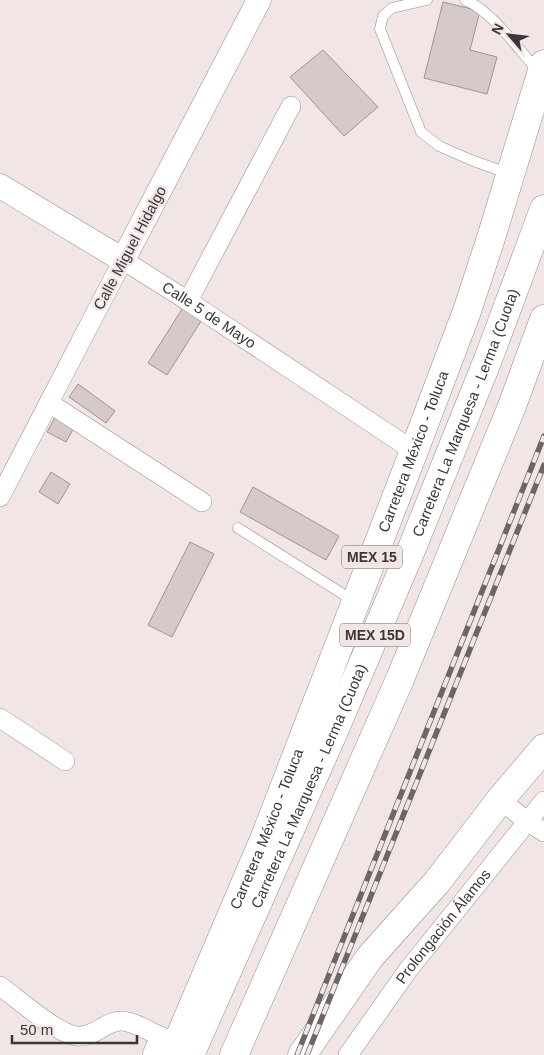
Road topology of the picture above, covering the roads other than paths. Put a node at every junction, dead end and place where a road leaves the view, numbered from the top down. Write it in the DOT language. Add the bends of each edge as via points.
graph roads {
  1 [pos="259,0"];
  2 [pos="428,0"];
  3 [pos="465,0"];
  4 [pos="542,69"];
  5 [pos="291,106"];
  6 [pos="510,174"];
  7 [pos="0,186"];
  8 [pos="544,209"];
  9 [pos="123,260"];
  10 [pos="188,300"];
  11 [pos="544,319"];
  12 [pos="49,403"];
  13 [pos="414,451"];
  14 [pos="0,497"];
  15 [pos="202,502"];
  16 [pos="238,528"];
  17 [pos="355,602"];
  18 [pos="0,718"];
  19 [pos="544,748"];
  20 [pos="65,761"];
  21 [pos="500,800"];
  22 [pos="544,801"];
  23 [pos="527,822"];
  24 [pos="544,832"];
  25 [pos="0,986"];
  26 [pos="175,1047"];
  27 [pos="152,1055"];
  28 [pos="234,1055"];
  29 [pos="302,1055"];
  30 [pos="348,1055"];
  1 -- 9 [label="street, Calle Miguel Hidalgo"];
  2 -- 6 [label="lane" via="392,8 383,16 380,29 421,132 439,146"];
  3 -- 4 [label="lane" via="485,12"];
  4 -- 6 [label="main road, Carretera México - Toluca / MEX 15"];
  5 -- 10 [label="street"];
  6 -- 13 [label="main road, Carretera México - Toluca / MEX 15" via="467,311"];
  7 -- 9 [label="street, Calle 5 de Mayo"];
  8 -- 26 [label="main road, Carretera La Marquesa - Lerma (Cuota) / MEX 15D" via="489,357 334,731"];
  9 -- 10 [label="street, Calle 5 de Mayo"];
  9 -- 12 [label="street, Calle Miguel Hidalgo"];
  10 -- 13 [label="street, Calle 5 de Mayo"];
  11 -- 28 [label="main road, MEX 15D" via="512,406 400,679"];
  12 -- 14 [label="street, Calle Miguel Hidalgo"];
  12 -- 15 [label="street"];
  13 -- 17 [label="main road, Carretera México - Toluca / MEX 15"];
  16 -- 17 [label="lane"];
  17 -- 26 [label="main road, Carretera México - Toluca / MEX 15" via="265,837"];
  18 -- 20 [label="street"];
  19 -- 21 [label="main road"];
  21 -- 23 [label="street"];
  21 -- 29 [label="main road" via="437,882 370,957"];
  22 -- 23 [label="street, Prolongación Álamos"];
  23 -- 24 [label="street"];
  23 -- 30 [label="street, Prolongación Álamos" via="408,970"];
  25 -- 26 [label="street" via="47,1021 72,1034 84,1036 118,1021 127,1021"];
  26 -- 27 [label="street"];
}
